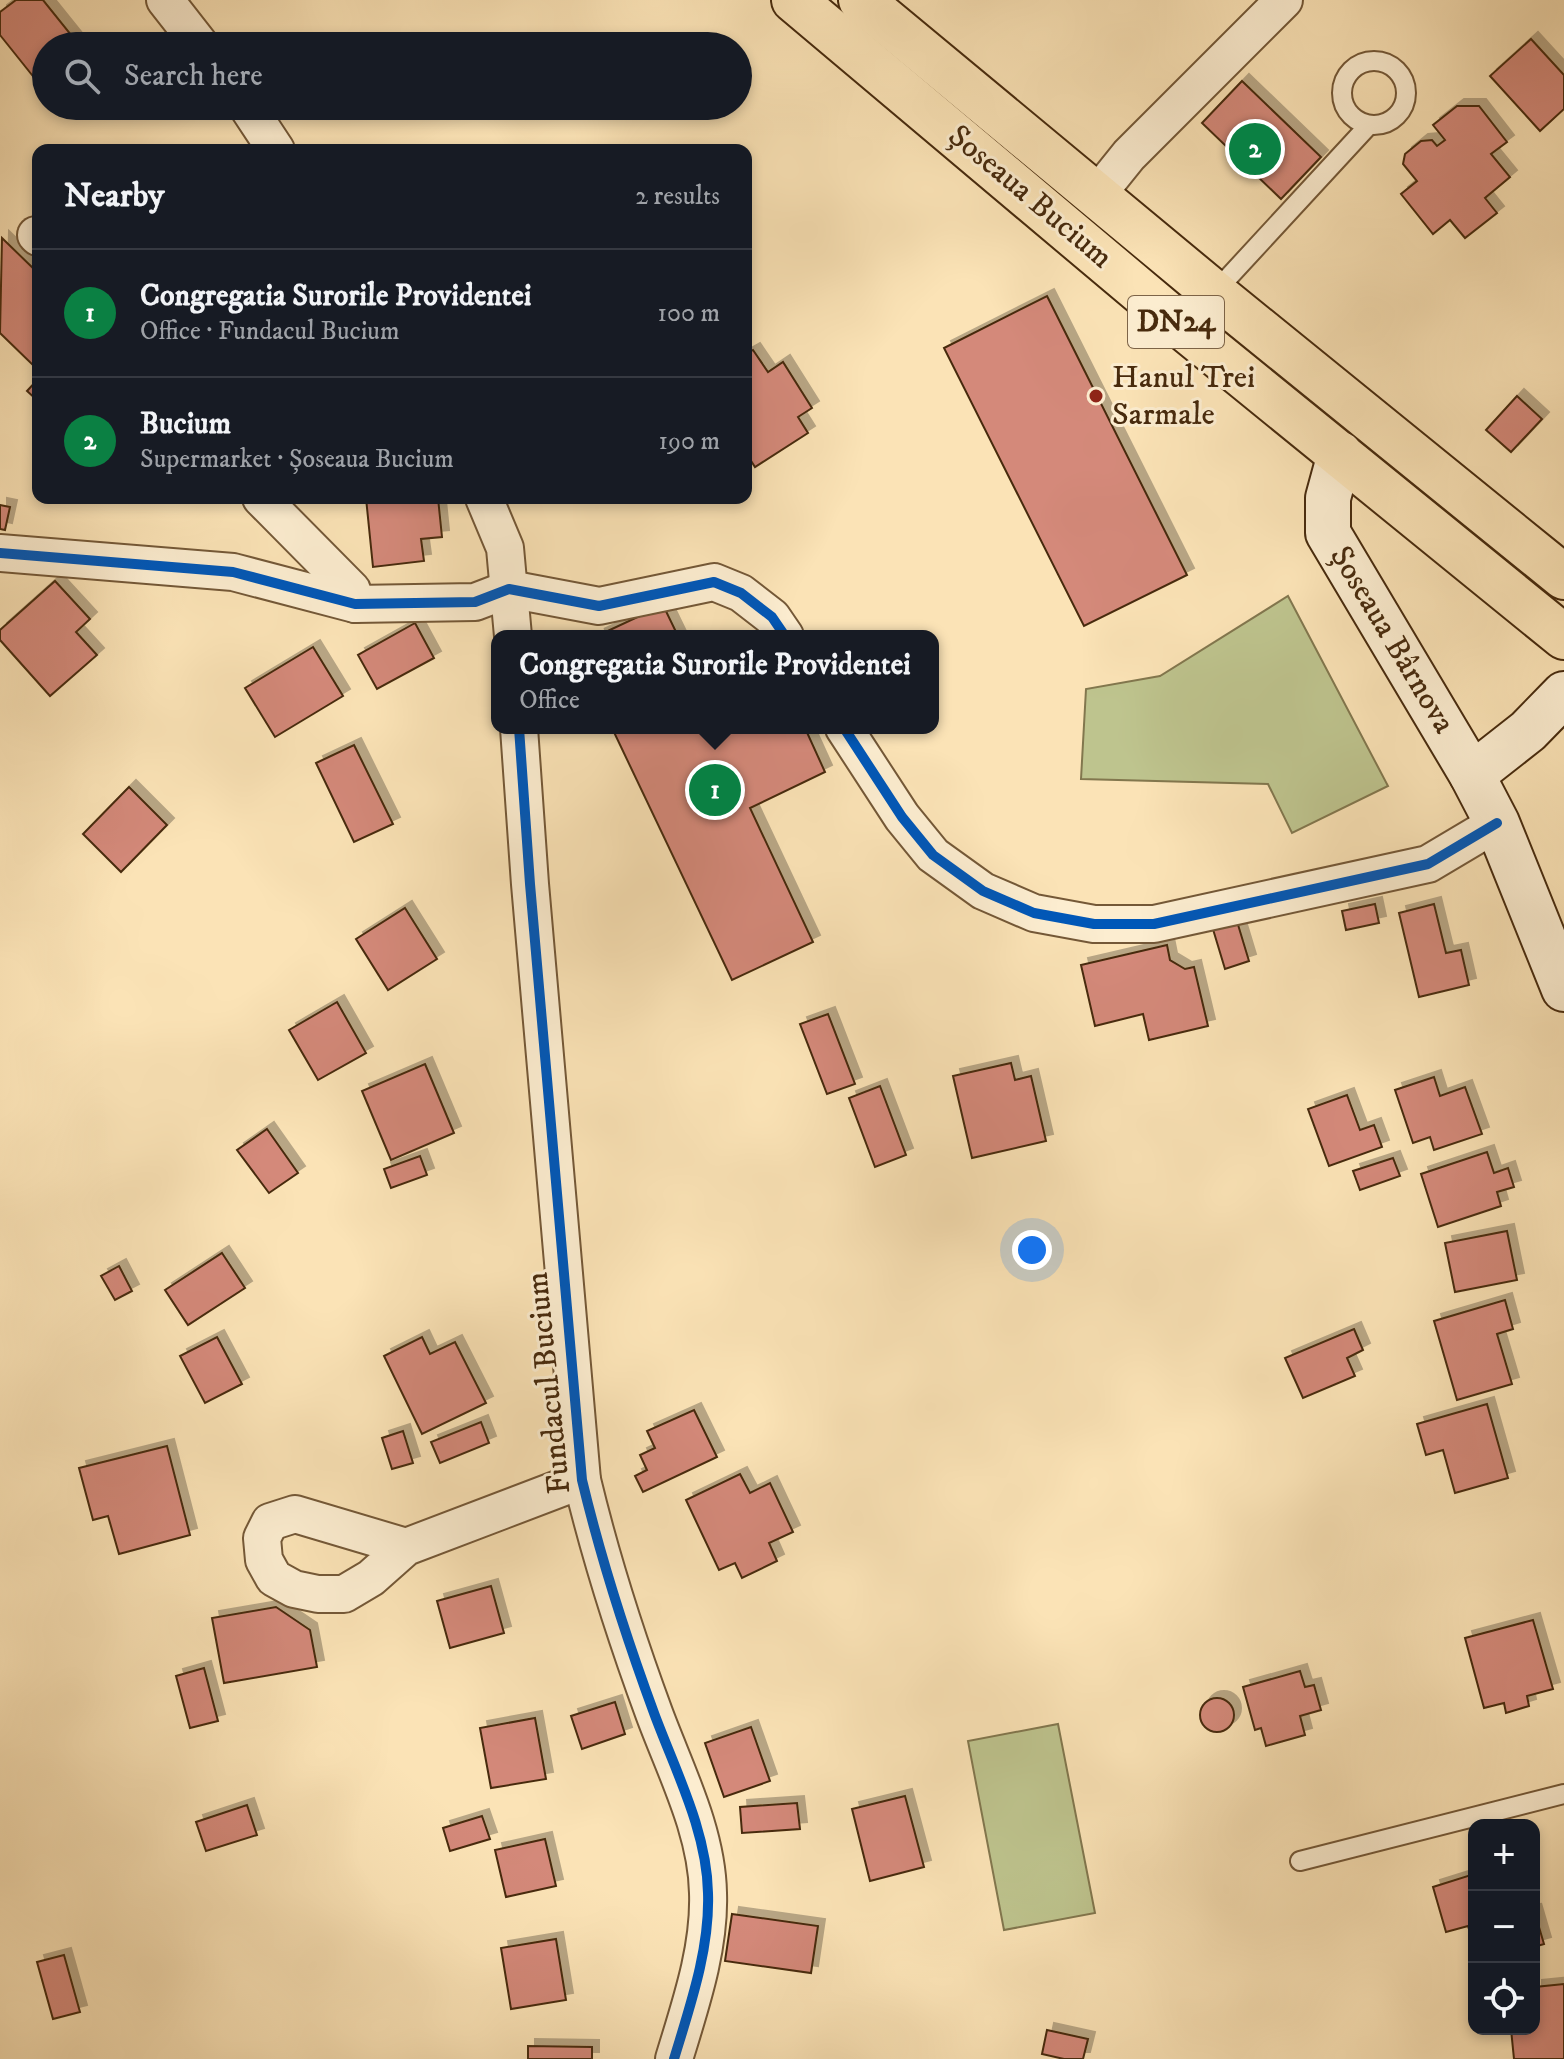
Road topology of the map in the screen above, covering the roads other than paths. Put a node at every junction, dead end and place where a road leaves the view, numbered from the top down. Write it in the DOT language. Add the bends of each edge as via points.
graph roads {
  1 [pos="165,0"];
  2 [pos="794,0"];
  3 [pos="861,0"];
  4 [pos="1284,0"];
  5 [pos="190,32"];
  6 [pos="256,120"];
  7 [pos="1369,125"];
  8 [pos="272,144"];
  9 [pos="1096,196"];
  10 [pos="1214,293"];
  11 [pos="1340,454"];
  12 [pos="267,504"];
  13 [pos="487,504"];
  14 [pos="0,553"];
  15 [pos="1564,577"];
  16 [pos="509,589"];
  17 [pos="355,604"];
  18 [pos="512,630"];
  19 [pos="781,630"];
  20 [pos="1564,637"];
  21 [pos="1564,694"];
  22 [pos="519,734"];
  23 [pos="848,734"];
  24 [pos="1472,775"];
  25 [pos="1497,823"];
  26 [pos="1564,989"];
  27 [pos="582,1480"];
  28 [pos="406,1547"];
  29 [pos="1564,1794"];
  30 [pos="1300,1861"];
  31 [pos="674,2059"];
  1 -- 5 [label="street"];
  2 -- 11 [label="main road, Șoseaua Bucium / DN24"];
  3 -- 9 [label="main road, Șoseaua Bucium / DN24"];
  4 -- 9 [label="street" via="1129,155"];
  6 -- 8 [label="street"];
  7 -- 10 [label="lane"];
  9 -- 10 [label="main road, Șoseaua Bucium / DN24"];
  10 -- 15 [label="main road, Șoseaua Bucium / DN24"];
  11 -- 20 [label="main road, Șoseaua Bucium / DN24"];
  11 -- 24 [label="main road, Șoseaua Bârnova" via="1328,498 1328,533"];
  12 -- 17 [label="street" via="352,590"];
  13 -- 16 [label="street" via="505,548"];
  14 -- 17 [label="street" via="233,572"];
  16 -- 17 [label="street" via="475,602"];
  16 -- 18 [label="street"];
  16 -- 19 [label="street" via="599,606 714,582 741,593"];
  21 -- 24 [label="main road"];
  22 -- 27 [label="street, Fundacul Bucium"];
  23 -- 25 [label="street" via="933,855 983,891 1034,913 1094,924 1154,924 1428,864"];
  24 -- 25 [label="main road, Șoseaua Bârnova"];
  25 -- 26 [label="main road, Șoseaua Bârnova"];
  27 -- 28 [label="street"];
  27 -- 31 [label="street, Fundacul Bucium" via="601,1554 700,1839 708,1892 703,1949"];
  29 -- 30 [label="lane"];
}
